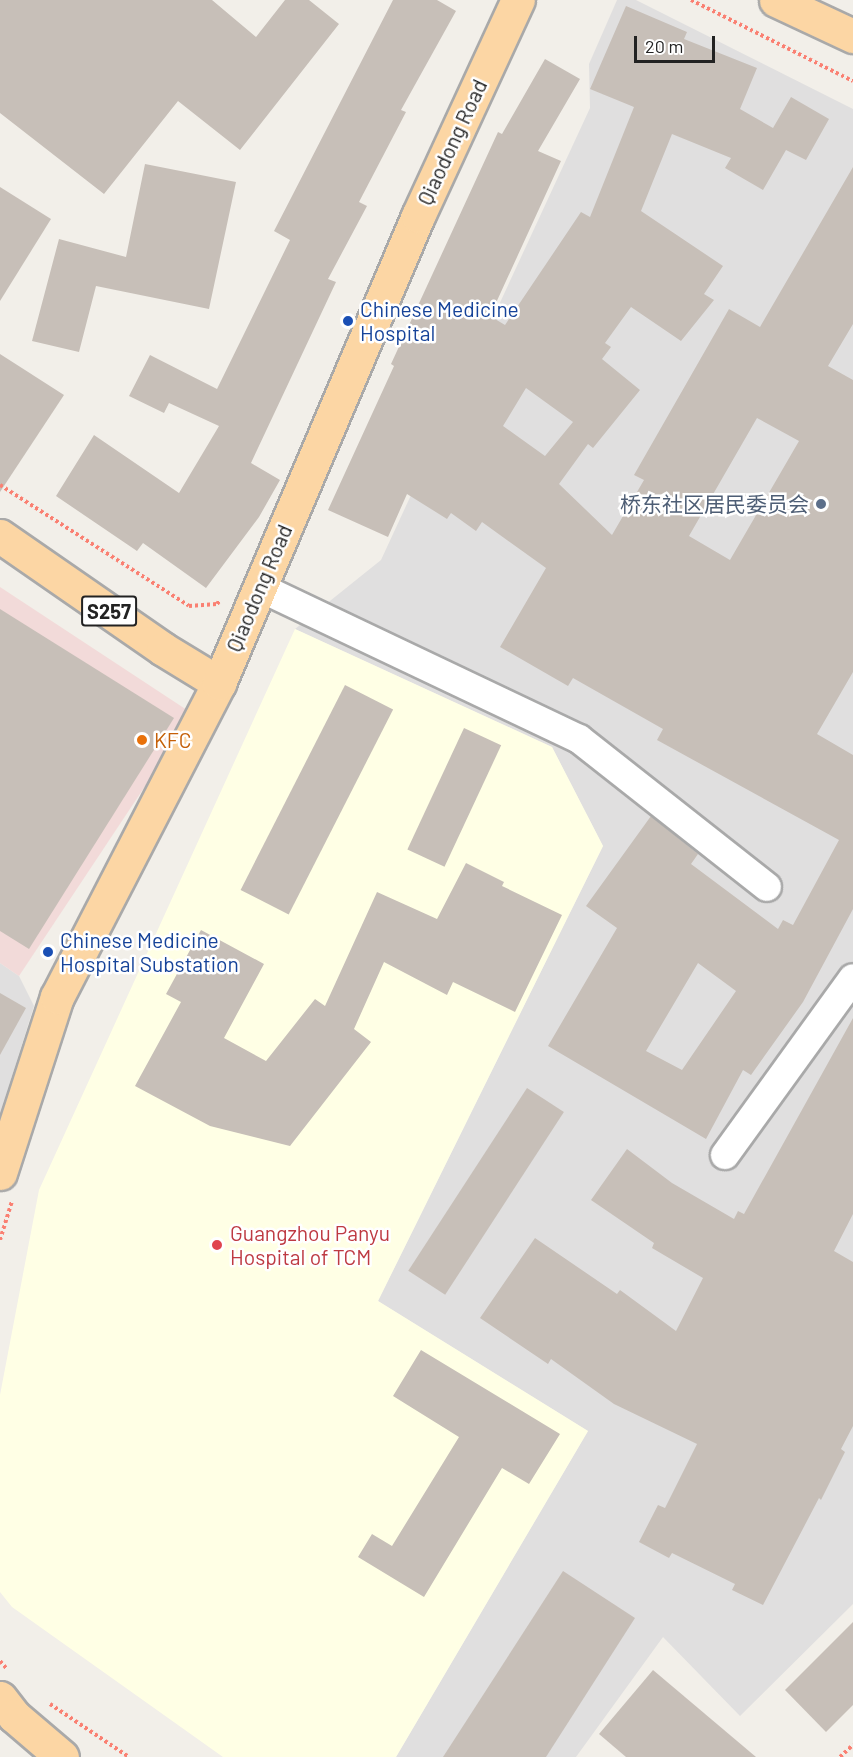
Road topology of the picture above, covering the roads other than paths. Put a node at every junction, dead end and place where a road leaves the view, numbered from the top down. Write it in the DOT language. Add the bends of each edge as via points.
graph roads {
  1 [pos="518,0"];
  2 [pos="776,0"];
  3 [pos="853,36"];
  4 [pos="0,536"];
  5 [pos="259,587"];
  6 [pos="219,683"];
  7 [pos="767,887"];
  8 [pos="853,978"];
  9 [pos="725,1155"];
  10 [pos="0,1173"];
  11 [pos="7,1686"];
  12 [pos="0,1726"];
  13 [pos="52,1757"];
  14 [pos="62,1757"];
  1 -- 5 [label="main road, Qiaodong Road" via="418,216"];
  2 -- 3 [label="main road"];
  4 -- 6 [label="main road, S257"];
  5 -- 6 [label="main road, Qiaodong Road"];
  5 -- 7 [label="street" via="579,739"];
  6 -- 10 [label="main road, Qiaodong Road" via="57,997"];
  8 -- 9 [label="street"];
  11 -- 14 [label="main road" via="14,1716"];
  12 -- 13 [label="main road"];
}
